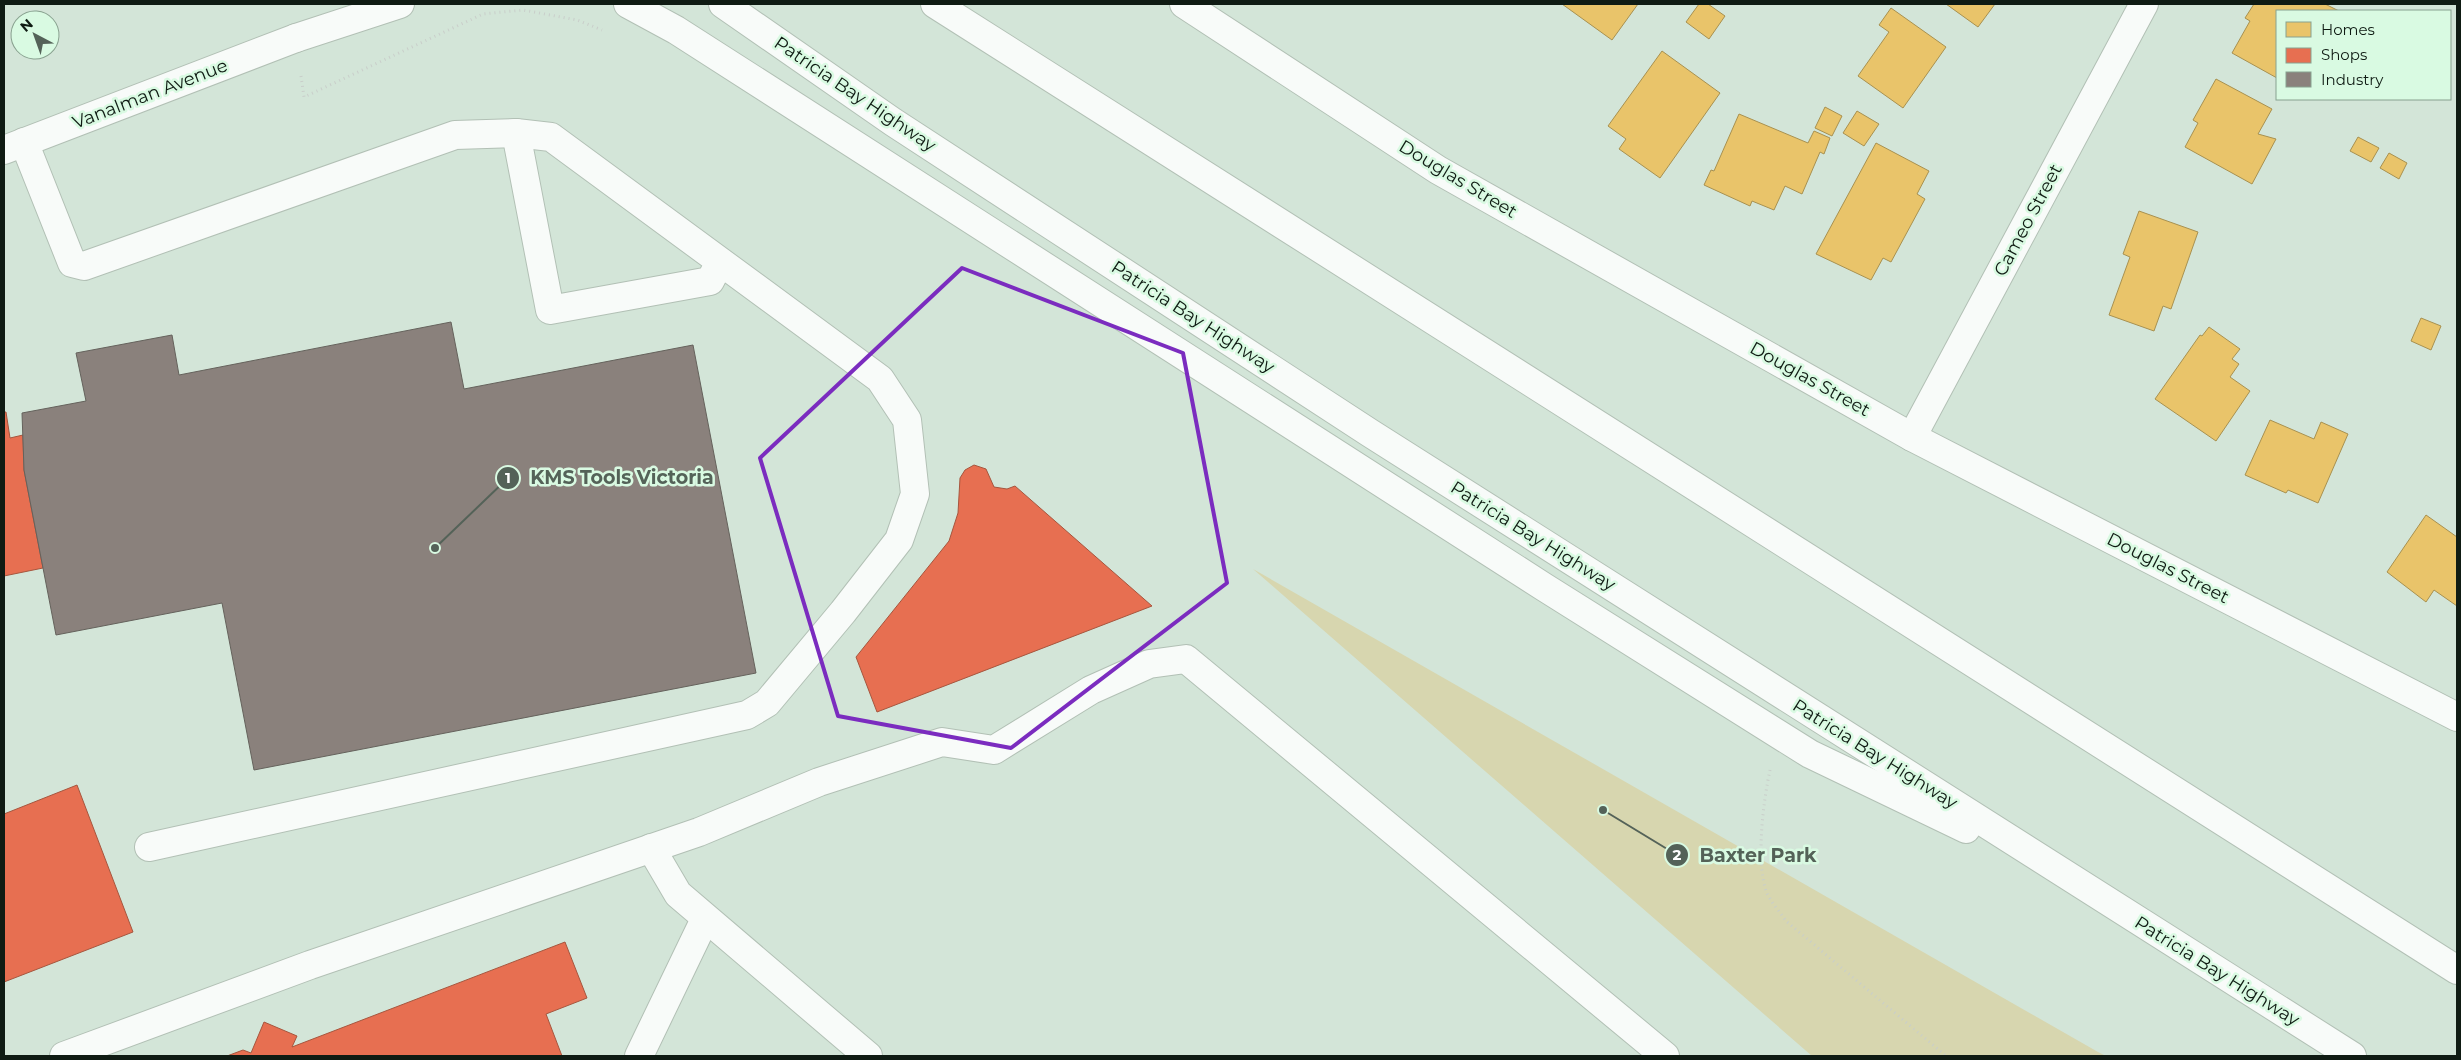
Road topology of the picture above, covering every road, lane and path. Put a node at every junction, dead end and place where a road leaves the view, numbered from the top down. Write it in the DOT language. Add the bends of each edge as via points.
graph roads {
  1 [pos="336,4"];
  2 [pos="400,4"];
  3 [pos="628,4"];
  4 [pos="723,4"];
  5 [pos="935,4"];
  6 [pos="1184,4"];
  7 [pos="2144,4"];
  8 [pos="611,34"];
  9 [pos="296,38"];
  10 [pos="516,133"];
  11 [pos="14,146"];
  12 [pos="720,262"];
  13 [pos="1912,437"];
  14 [pos="2457,717"];
  15 [pos="1770,769"];
  16 [pos="150,846"];
  17 [pos="651,848"];
  18 [pos="2082,885"];
  19 [pos="705,918"];
  20 [pos="2457,970"];
  21 [pos="64,1056"];
  22 [pos="638,1056"];
  23 [pos="868,1056"];
  24 [pos="1665,1056"];
  25 [pos="1946,1056"];
  26 [pos="2352,1056"];
  1 -- 9 [label="main road"];
  2 -- 9 [label="main road, Vanalman Avenue"];
  3 -- 18 [label="main road" via="676,30 1810,754"];
  4 -- 18 [label="main road, Patricia Bay Highway" via="893,122 1370,433"];
  5 -- 20 [label="main road"];
  6 -- 13 [label="main road, Douglas Street" via="1438,170"];
  7 -- 13 [label="main road, Cameo Street"];
  8 -- 9 [label="path" via="577,20 523,10 483,14 304,97"];
  9 -- 11 [label="main road, Vanalman Avenue"];
  10 -- 11 [label="main road" via="455,135 84,266 72,263"];
  10 -- 12 [label="main road" via="551,137"];
  10 -- 12 [label="main road" via="550,310 710,281"];
  12 -- 16 [label="main road" via="880,379 907,420 915,494 899,540 767,704 747,715"];
  13 -- 14 [label="main road, Douglas Street"];
  15 -- 25 [label="path" via="1764,798 1761,848 1767,892 1786,921"];
  17 -- 19 [label="main road" via="678,894"];
  17 -- 21 [label="main road" via="310,965"];
  17 -- 24 [label="main road" via="699,832 820,782 942,742 994,750 1091,690 1149,664 1186,660"];
  18 -- 26 [label="main road, Patricia Bay Highway"];
  19 -- 22 [label="main road"];
  19 -- 23 [label="main road"];
}
